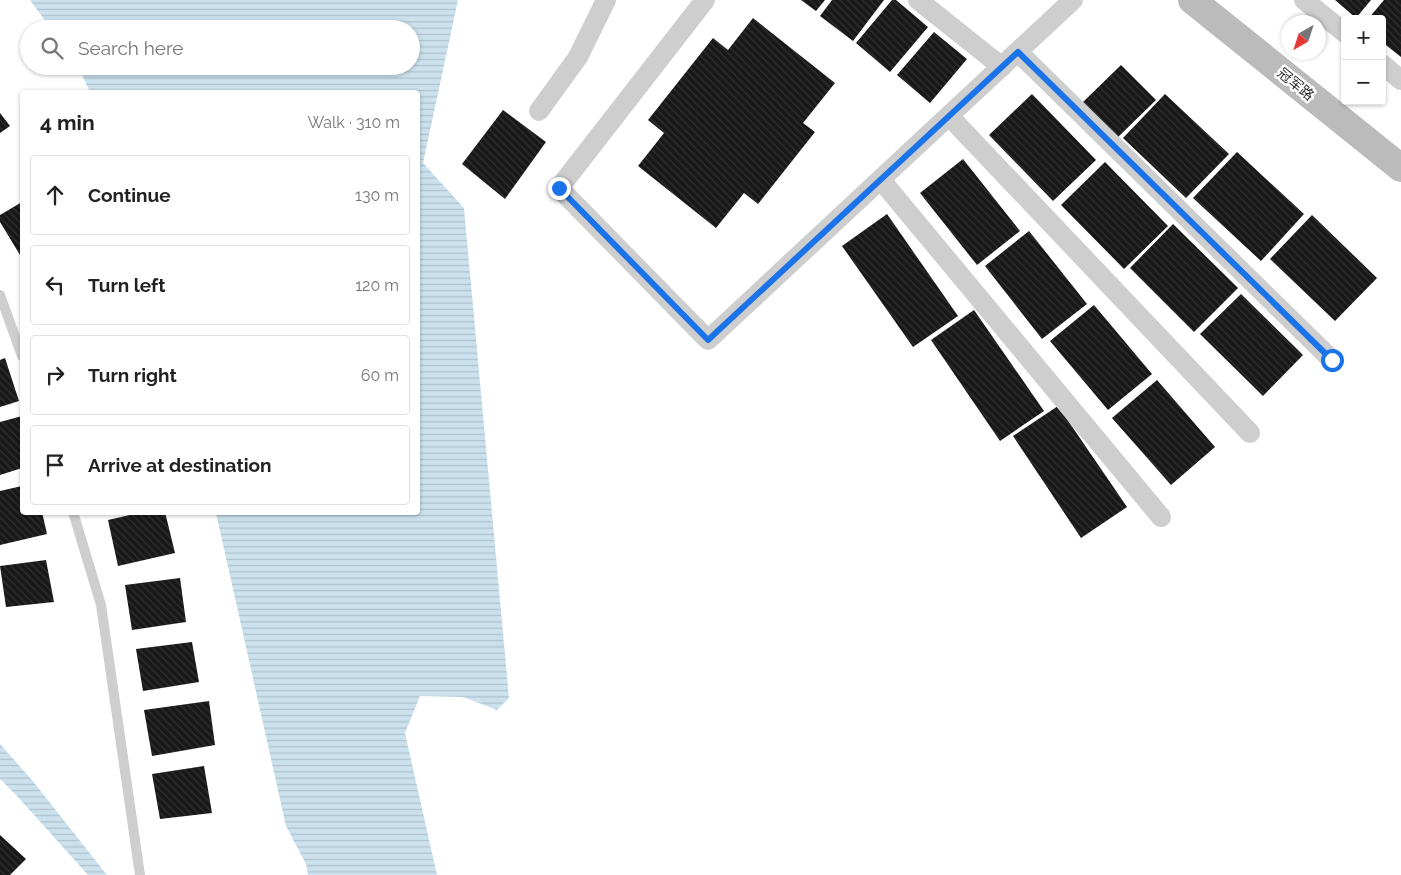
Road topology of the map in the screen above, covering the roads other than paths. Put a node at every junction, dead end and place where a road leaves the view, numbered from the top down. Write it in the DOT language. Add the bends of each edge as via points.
graph roads {
  1 [pos="606,0"];
  2 [pos="705,0"];
  3 [pos="918,0"];
  4 [pos="1074,0"];
  5 [pos="1192,0"];
  6 [pos="1304,0"];
  7 [pos="1341,30"];
  8 [pos="1018,52"];
  9 [pos="1002,67"];
  10 [pos="1386,67"];
  11 [pos="1401,80"];
  12 [pos="539,111"];
  13 [pos="949,116"];
  14 [pos="1401,168"];
  15 [pos="881,180"];
  16 [pos="0,295"];
  17 [pos="20,350"];
  18 [pos="1332,360"];
  19 [pos="1250,433"];
  20 [pos="74,515"];
  21 [pos="1161,517"];
  22 [pos="140,875"];
  1 -- 12 [label="street" via="578,57"];
  2 -- 15 [label="street" via="559,188 708,340"];
  3 -- 9 [label="street"];
  4 -- 8 [label="street"];
  5 -- 14 [label="street, 冠军路"];
  6 -- 7 [label="street"];
  8 -- 9 [label="street"];
  8 -- 18 [label="street"];
  9 -- 13 [label="street"];
  10 -- 11 [label="street"];
  13 -- 15 [label="street"];
  13 -- 19 [label="street"];
  15 -- 21 [label="street"];
  16 -- 17 [label="lane"];
  20 -- 22 [label="lane" via="101,606"];
}
